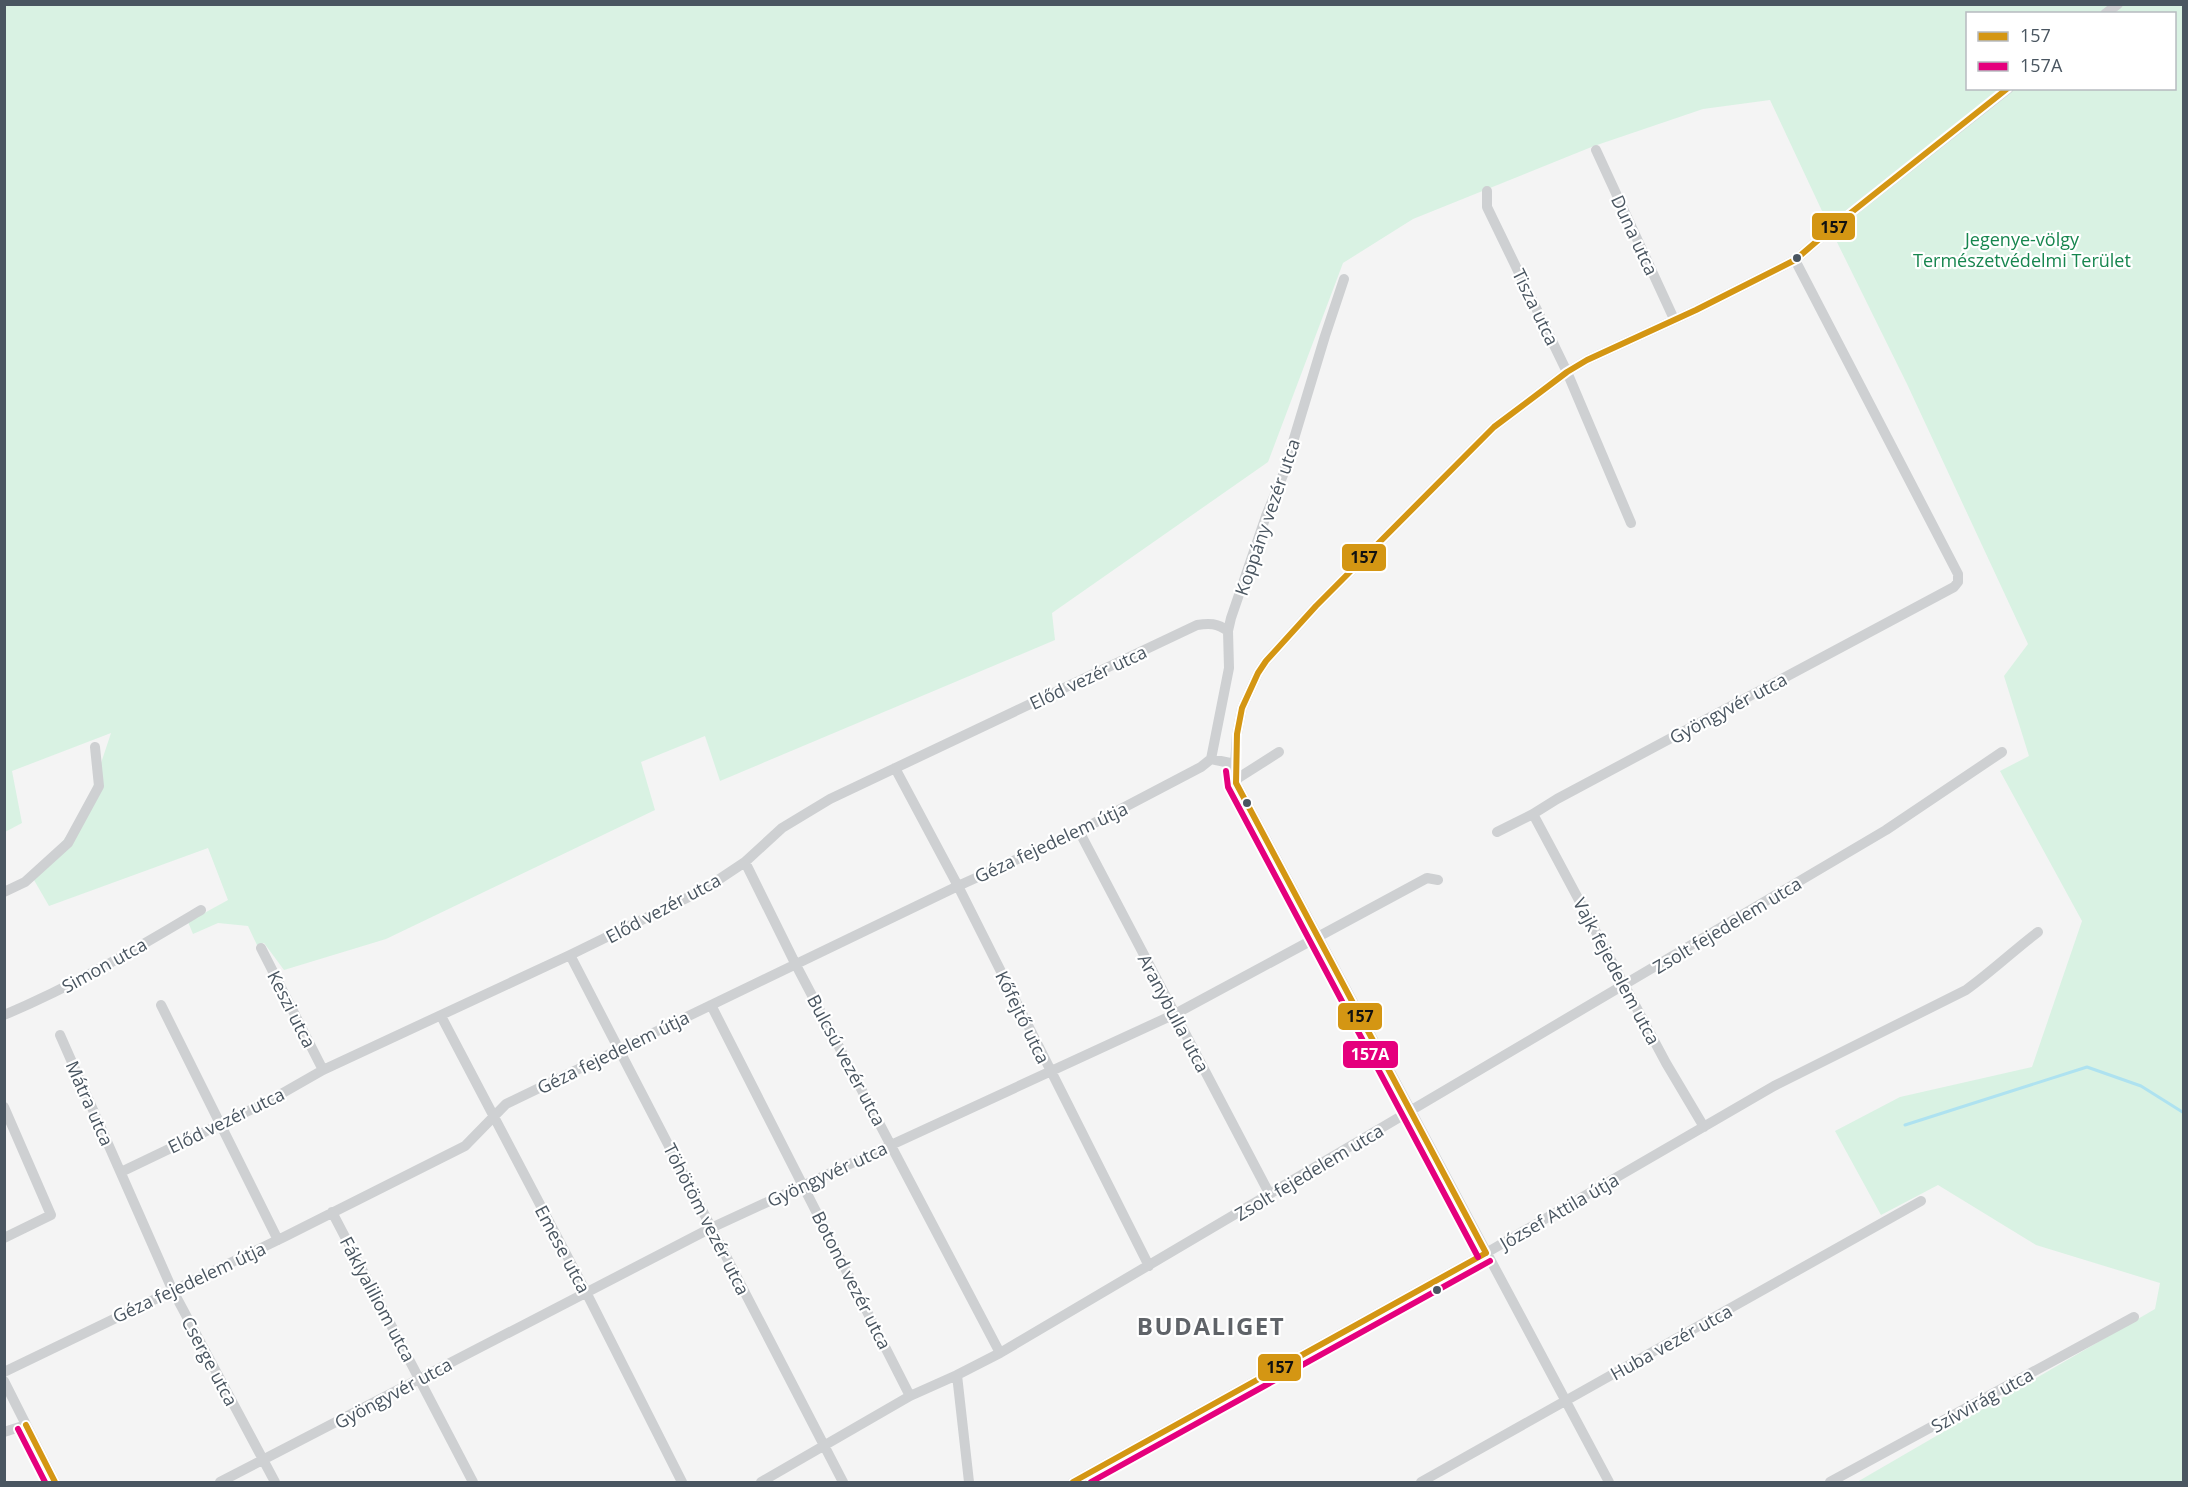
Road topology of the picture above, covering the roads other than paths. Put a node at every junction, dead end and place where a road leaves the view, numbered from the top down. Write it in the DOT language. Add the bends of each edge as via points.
graph roads {
  1 [pos="2006,90"];
  2 [pos="1596,150"];
  3 [pos="1487,191"];
  4 [pos="1795,260"];
  5 [pos="1344,279"];
  6 [pos="1674,319"];
  7 [pos="1567,372"];
  8 [pos="1631,523"];
  9 [pos="1228,631"];
  10 [pos="95,747"];
  11 [pos="1279,752"];
  12 [pos="2002,752"];
  13 [pos="1211,759"];
  14 [pos="1235,764"];
  15 [pos="895,768"];
  16 [pos="1235,780"];
  17 [pos="1533,814"];
  18 [pos="1079,831"];
  19 [pos="1497,832"];
  20 [pos="745,862"];
  21 [pos="1437,880"];
  22 [pos="958,886"];
  23 [pos="4,892"];
  24 [pos="201,910"];
  25 [pos="2038,932"];
  26 [pos="1317,937"];
  27 [pos="261,948"];
  28 [pos="570,955"];
  29 [pos="796,966"];
  30 [pos="1626,985"];
  31 [pos="161,1005"];
  32 [pos="711,1005"];
  33 [pos="1175,1014"];
  34 [pos="4,1015"];
  35 [pos="441,1016"];
  36 [pos="60,1035"];
  37 [pos="620,1050"];
  38 [pos="323,1070"];
  39 [pos="1050,1071"];
  40 [pos="4,1107"];
  41 [pos="1410,1111"];
  42 [pos="493,1116"];
  43 [pos="219,1125"];
  44 [pos="1704,1127"];
  45 [pos="891,1144"];
  46 [pos="121,1172"];
  47 [pos="803,1185"];
  48 [pos="1270,1195"];
  49 [pos="1921,1201"];
  50 [pos="332,1212"];
  51 [pos="711,1228"];
  52 [pos="4,1238"];
  53 [pos="278,1240"];
  54 [pos="1486,1253"];
  55 [pos="1149,1266"];
  56 [pos="172,1290"];
  57 [pos="586,1292"];
  58 [pos="2134,1317"];
  59 [pos="1000,1353"];
  60 [pos="4,1372"];
  61 [pos="957,1375"];
  62 [pos="420,1379"];
  63 [pos="4,1381"];
  64 [pos="910,1395"];
  65 [pos="1567,1401"];
  66 [pos="26,1425"];
  67 [pos="4,1432"];
  68 [pos="824,1445"];
  69 [pos="264,1460"];
  70 [pos="55,1482"];
  71 [pos="220,1482"];
  72 [pos="275,1482"];
  73 [pos="473,1482"];
  74 [pos="682,1482"];
  75 [pos="760,1482"];
  76 [pos="843,1482"];
  77 [pos="969,1482"];
  78 [pos="1073,1482"];
  79 [pos="1421,1482"];
  80 [pos="1609,1482"];
  81 [pos="1830,1482"];
  1 -- 4 [label="street"];
  2 -- 6 [label="street, Duna utca"];
  3 -- 7 [label="street, Tisza utca" via="1487,207"];
  4 -- 6 [label="street"];
  4 -- 17 [label="street, Gyöngyvér utca" via="1922,501 1958,574 1958,582"];
  5 -- 9 [label="street, Koppány vezér utca" via="1288,459"];
  6 -- 7 [label="street"];
  7 -- 8 [label="street, Tisza utca"];
  7 -- 14 [label="street" via="1494,427 1266,661 1242,708"];
  9 -- 13 [label="street, Koppány vezér utca" via="1229,668"];
  9 -- 15 [label="street, Előd vezér utca" via="1212,623 1197,625"];
  10 -- 23 [label="street" via="99,786 68,843 25,882"];
  11 -- 16 [label="street"];
  12 -- 30 [label="street, Zsolt fejedelem utca" via="1886,830"];
  13 -- 14 [label="street"];
  13 -- 18 [label="street, Géza fejedelem útja"];
  14 -- 16 [label="street"];
  15 -- 20 [label="street, Előd vezér utca" via="830,799 782,828"];
  15 -- 22 [label="street, Kőfejtő utca"];
  16 -- 26 [label="street"];
  17 -- 19 [label="street, Gyöngyvér utca"];
  17 -- 30 [label="street, Vajk fejedelem utca"];
  18 -- 22 [label="street, Géza fejedelem útja"];
  18 -- 33 [label="street, Aranybulla utca"];
  20 -- 28 [label="street, Előd vezér utca" via="704,890"];
  20 -- 29 [label="street, Bulcsú vezér utca"];
  21 -- 26 [label="street, Gyöngyvér utca" via="1427,878"];
  22 -- 29 [label="street, Géza fejedelem útja"];
  22 -- 39 [label="street, Kőfejtő utca"];
  24 -- 34 [label="street, Simon utca" via="104,968"];
  25 -- 44 [label="street, József Attila útja" via="1966,990 1823,1060"];
  26 -- 33 [label="street, Gyöngyvér utca"];
  26 -- 41 [label="street"];
  27 -- 38 [label="street, Keszi utca"];
  28 -- 35 [label="street, Előd vezér utca"];
  28 -- 37 [label="street, Töhötöm vezér utca"];
  29 -- 32 [label="street, Géza fejedelem útja"];
  29 -- 45 [label="street, Bulcsú vezér utca"];
  30 -- 41 [label="street, Zsolt fejedelem utca"];
  30 -- 44 [label="street, Vajk fejedelem utca"];
  31 -- 43 [label="street"];
  32 -- 37 [label="street, Géza fejedelem útja"];
  32 -- 47 [label="street, Botond vezér utca"];
  33 -- 39 [label="street, Gyöngyvér utca"];
  33 -- 48 [label="street, Aranybulla utca"];
  35 -- 38 [label="street, Előd vezér utca"];
  35 -- 42 [label="street, Emese utca"];
  36 -- 46 [label="street, Mátra utca"];
  37 -- 42 [label="street, Géza fejedelem útja" via="506,1104"];
  37 -- 51 [label="street, Töhötöm vezér utca"];
  38 -- 43 [label="street, Előd vezér utca"];
  39 -- 45 [label="street, Gyöngyvér utca"];
  39 -- 55 [label="street, Kőfejtő utca"];
  40 -- 52 [label="street" via="51,1215"];
  41 -- 48 [label="street, Zsolt fejedelem utca"];
  41 -- 54 [label="street"];
  42 -- 50 [label="street, Géza fejedelem útja" via="465,1146"];
  42 -- 57 [label="street, Emese utca"];
  43 -- 46 [label="street, Előd vezér utca"];
  43 -- 53 [label="street"];
  44 -- 54 [label="street, József Attila útja"];
  45 -- 47 [label="street, Gyöngyvér utca"];
  45 -- 59 [label="street, Bulcsú vezér utca"];
  46 -- 56 [label="street, Cserge utca"];
  47 -- 51 [label="street, Gyöngyvér utca"];
  47 -- 64 [label="street, Botond vezér utca"];
  48 -- 55 [label="street, Zsolt fejedelem utca"];
  49 -- 65 [label="street, Huba vezér utca"];
  50 -- 53 [label="street, Géza fejedelem útja"];
  50 -- 62 [label="street, Fáklyaliliom utca"];
  51 -- 57 [label="street, Gyöngyvér utca"];
  51 -- 68 [label="street, Töhötöm vezér utca"];
  53 -- 56 [label="street, Géza fejedelem útja"];
  54 -- 65 [label="street"];
  54 -- 78 [label="street, József Attila útja"];
  55 -- 59 [label="street, Zsolt fejedelem utca"];
  56 -- 60 [label="street, Géza fejedelem útja"];
  56 -- 69 [label="street, Cserge utca"];
  57 -- 62 [label="street, Gyöngyvér utca"];
  57 -- 74 [label="street, Emese utca"];
  58 -- 81 [label="street, Szívvirág utca"];
  59 -- 61 [label="street, Zsolt fejedelem utca"];
  61 -- 64 [label="street, Zsolt fejedelem utca"];
  61 -- 77 [label="street"];
  62 -- 69 [label="street, Gyöngyvér utca"];
  62 -- 73 [label="street, Fáklyaliliom utca"];
  63 -- 66 [label="street"];
  64 -- 68 [label="street, Zsolt fejedelem utca"];
  65 -- 79 [label="street, Huba vezér utca"];
  65 -- 80 [label="street"];
  66 -- 67 [label="street"];
  66 -- 70 [label="street"];
  68 -- 75 [label="street, Zsolt fejedelem utca"];
  68 -- 76 [label="street, Töhötöm vezér utca"];
  69 -- 71 [label="street, Gyöngyvér utca"];
  69 -- 72 [label="street, Cserge utca"];
}
